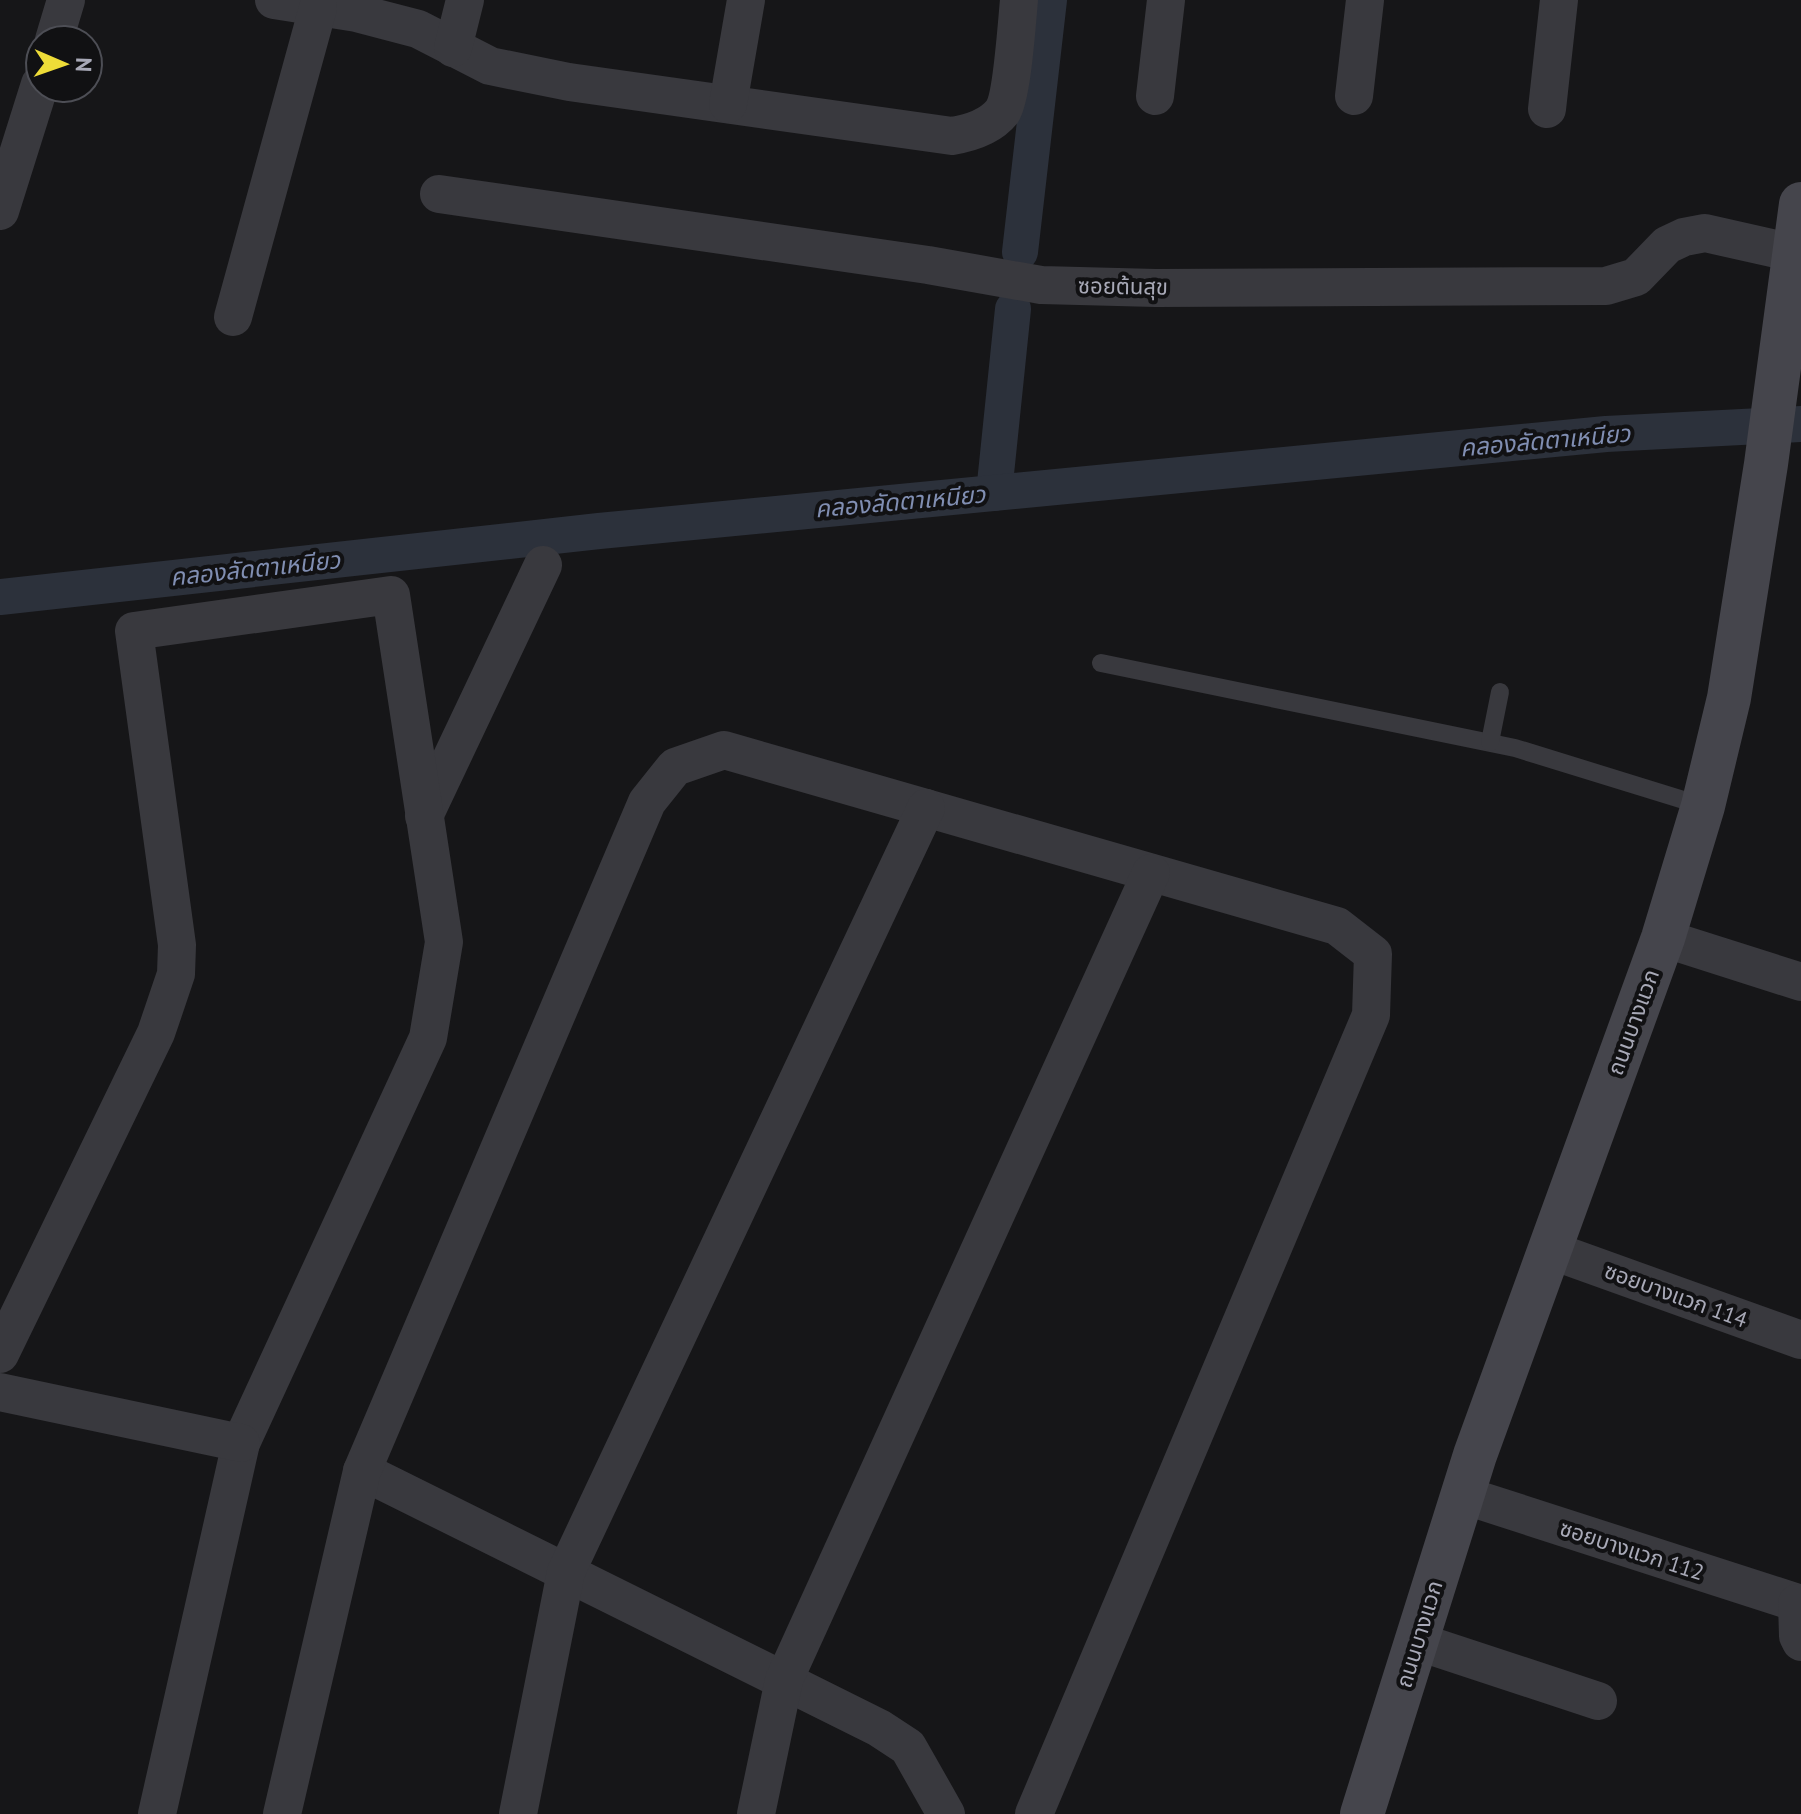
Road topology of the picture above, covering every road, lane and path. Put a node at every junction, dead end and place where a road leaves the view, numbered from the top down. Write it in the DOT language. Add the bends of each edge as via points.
graph roads {
  1 [pos="66,0"];
  2 [pos="274,0"];
  3 [pos="465,0"];
  4 [pos="746,0"];
  5 [pos="1019,0"];
  6 [pos="1166,0"];
  7 [pos="1365,0"];
  8 [pos="1559,0"];
  9 [pos="318,8"];
  10 [pos="59,24"];
  11 [pos="453,48"];
  12 [pos="1155,96"];
  13 [pos="1354,96"];
  14 [pos="34,104"];
  15 [pos="728,104"];
  16 [pos="1547,109"];
  17 [pos="439,194"];
  18 [pos="1801,204"];
  19 [pos="0,211"];
  20 [pos="1794,253"];
  21 [pos="233,317"];
  22 [pos="543,565"];
  23 [pos="1101,663"];
  24 [pos="1500,692"];
  25 [pos="1490,742"];
  26 [pos="1703,806"];
  27 [pos="926,808"];
  28 [pos="424,816"];
  29 [pos="1151,873"];
  30 [pos="1663,938"];
  31 [pos="1801,982"];
  32 [pos="1550,1250"];
  33 [pos="1801,1340"];
  34 [pos="0,1354"];
  35 [pos="0,1392"];
  36 [pos="241,1443"];
  37 [pos="362,1471"];
  38 [pos="1463,1495"];
  39 [pos="566,1572"];
  40 [pos="1799,1603"];
  41 [pos="1416,1641"];
  42 [pos="1801,1642"];
  43 [pos="784,1680"];
  44 [pos="1598,1701"];
  45 [pos="157,1814"];
  46 [pos="282,1814"];
  47 [pos="518,1814"];
  48 [pos="756,1814"];
  49 [pos="946,1814"];
  50 [pos="1034,1814"];
  51 [pos="1362,1814"];
  1 -- 10 [label="street"];
  2 -- 9 [label="street"];
  3 -- 11 [label="street"];
  4 -- 15 [label="street"];
  5 -- 15 [label="street" via="1003,111 970,133 952,136"];
  6 -- 12 [label="street"];
  7 -- 13 [label="street"];
  8 -- 16 [label="street"];
  9 -- 11 [label="street" via="418,29"];
  9 -- 21 [label="street"];
  11 -- 15 [label="street" via="490,66"];
  14 -- 19 [label="street"];
  17 -- 20 [label="street, ซอยต้นสุข" via="1041,285 1606,286 1636,277 1667,245 1705,233"];
  18 -- 20 [label="main road, ถนนบางแวก"];
  20 -- 26 [label="main road, ถนนบางแวก" via="1729,698"];
  22 -- 28 [label="street"];
  23 -- 25 [label="lane"];
  24 -- 25 [label="lane"];
  25 -- 26 [label="lane"];
  26 -- 30 [label="main road, ถนนบางแวก"];
  27 -- 29 [label="street"];
  27 -- 37 [label="street" via="724,750 675,767 647,802"];
  27 -- 39 [label="street"];
  28 -- 34 [label="street" via="391,595 134,631 177,945 176,974 156,1033"];
  28 -- 36 [label="street" via="444,942 428,1038"];
  29 -- 43 [label="street"];
  29 -- 50 [label="street" via="1337,926 1373,954 1371,1015"];
  30 -- 31 [label="street"];
  30 -- 32 [label="main road, ถนนบางแวก"];
  32 -- 33 [label="street, ซอยบางแวก 114"];
  32 -- 38 [label="main road, ถนนบางแวก"];
  35 -- 36 [label="street"];
  36 -- 45 [label="street"];
  37 -- 39 [label="street"];
  37 -- 46 [label="street"];
  38 -- 40 [label="street, ซอยบางแวก 112"];
  38 -- 41 [label="main road, ถนนบางแวก"];
  39 -- 43 [label="street"];
  39 -- 47 [label="street"];
  40 -- 42 [label="street"];
  41 -- 44 [label="street"];
  41 -- 51 [label="main road, ถนนบางแวก"];
  43 -- 48 [label="street"];
  43 -- 49 [label="street" via="908,1747"];
}
